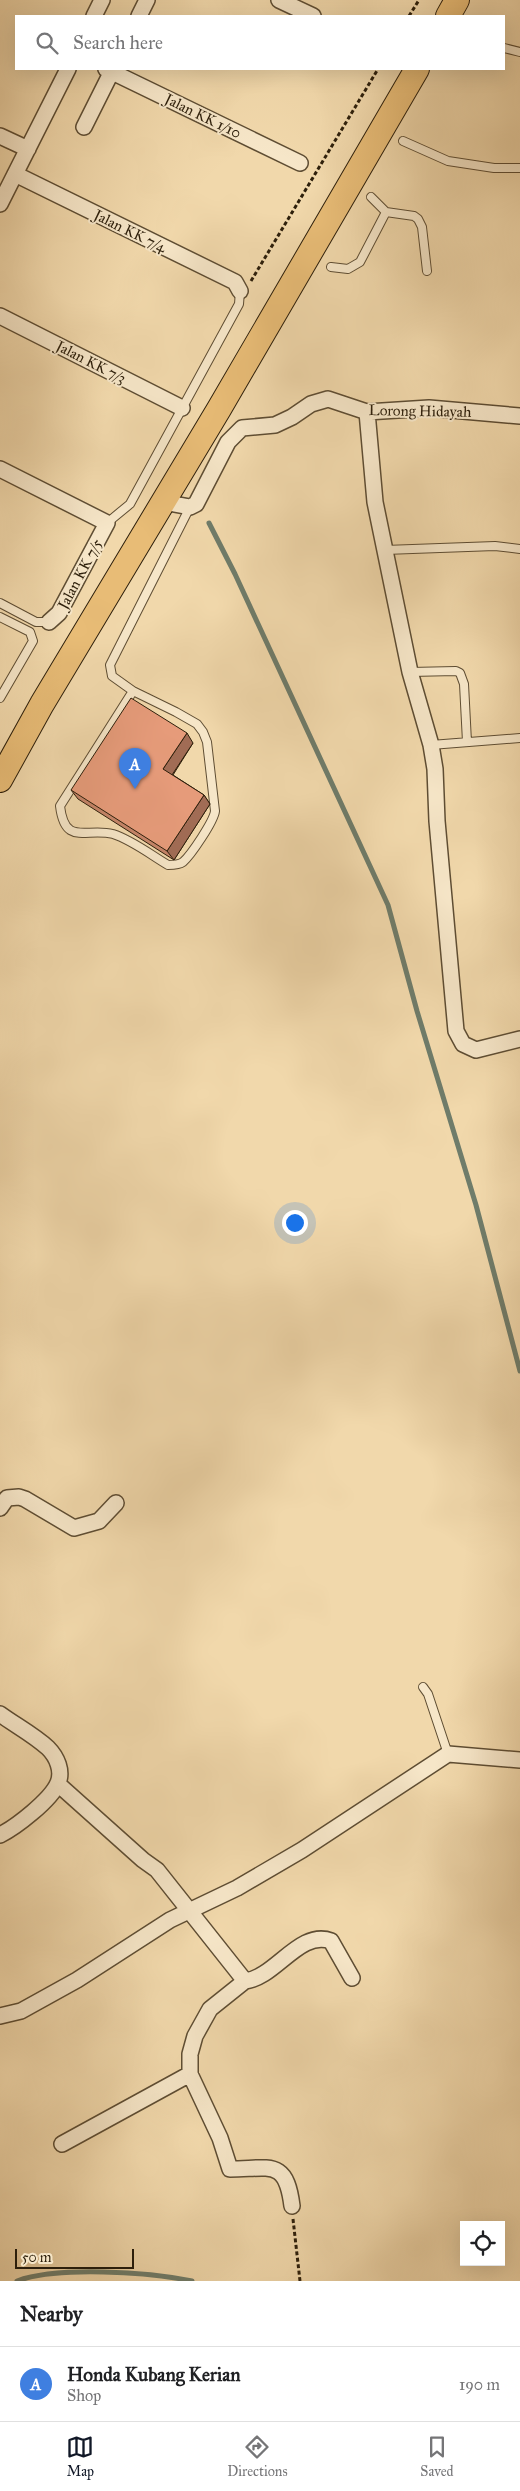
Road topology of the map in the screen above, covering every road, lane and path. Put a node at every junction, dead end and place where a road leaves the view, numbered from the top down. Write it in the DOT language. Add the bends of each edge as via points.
graph roads {
  1 [pos="102,0"];
  2 [pos="147,0"];
  3 [pos="279,0"];
  4 [pos="419,0"];
  5 [pos="457,0"];
  6 [pos="94,15"];
  7 [pos="140,15"];
  8 [pos="311,15"];
  9 [pos="410,15"];
  10 [pos="449,15"];
  11 [pos="505,48"];
  12 [pos="520,52"];
  13 [pos="68,70"];
  14 [pos="110,70"];
  15 [pos="377,70"];
  16 [pos="416,70"];
  17 [pos="84,127"];
  18 [pos="0,136"];
  19 [pos="403,141"];
  20 [pos="28,149"];
  21 [pos="300,163"];
  22 [pos="520,168"];
  23 [pos="15,174"];
  24 [pos="371,198"];
  25 [pos="0,204"];
  26 [pos="386,212"];
  27 [pos="332,267"];
  28 [pos="427,271"];
  29 [pos="240,291"];
  30 [pos="0,316"];
  31 [pos="182,408"];
  32 [pos="367,412"];
  33 [pos="520,416"];
  34 [pos="1,472"];
  35 [pos="163,502"];
  36 [pos="190,507"];
  37 [pos="107,523"];
  38 [pos="520,549"];
  39 [pos="385,550"];
  40 [pos="0,603"];
  41 [pos="0,617"];
  42 [pos="49,622"];
  43 [pos="410,672"];
  44 [pos="134,691"];
  45 [pos="0,698"];
  46 [pos="520,738"];
  47 [pos="467,742"];
  48 [pos="431,745"];
  49 [pos="0,780"];
  50 [pos="520,1039"];
  51 [pos="116,1503"];
  52 [pos="0,1508"];
  53 [pos="423,1687"];
  54 [pos="0,1714"];
  55 [pos="448,1754"];
  56 [pos="520,1760"];
  57 [pos="58,1784"];
  58 [pos="0,1835"];
  59 [pos="191,1911"];
  60 [pos="352,1978"];
  61 [pos="245,1981"];
  62 [pos="0,2016"];
  63 [pos="190,2074"];
  64 [pos="62,2144"];
  65 [pos="292,2206"];
  66 [pos="300,2281"];
  1 -- 6 [label="street"];
  2 -- 7 [label="street"];
  3 -- 8 [label="street"];
  4 -- 9 [label="path"];
  5 -- 10 [label="main road"];
  11 -- 12 [label="lane"];
  13 -- 20 [label="street"];
  14 -- 17 [label="street"];
  14 -- 21 [label="street, Jalan KK 1/10"];
  15 -- 29 [label="path" via="248,286"];
  16 -- 35 [label="main road"];
  18 -- 20 [label="street"];
  19 -- 22 [label="lane" via="448,161 494,168"];
  20 -- 23 [label="street"];
  23 -- 25 [label="street"];
  23 -- 29 [label="street, Jalan KK 7/4" via="235,282"];
  24 -- 26 [label="lane"];
  26 -- 27 [label="lane" via="360,262 348,269"];
  26 -- 28 [label="lane" via="418,219 422,227"];
  29 -- 31 [label="lane" via="239,304"];
  30 -- 31 [label="street, Jalan KK 7/3"];
  31 -- 37 [label="lane" via="130,504"];
  32 -- 33 [label="street, Lorong Hidayah" via="429,408"];
  32 -- 36 [label="street, Lorong Hidayah" via="328,399 311,404 275,424 242,428 228,442 202,495"];
  32 -- 39 [label="street" via="375,502"];
  34 -- 37 [label="street"];
  35 -- 36 [label="street"];
  35 -- 49 [label="main road"];
  36 -- 44 [label="lane" via="110,666 112,676"];
  37 -- 42 [label="street, Jalan KK 7/5" via="59,614"];
  38 -- 39 [label="lane" via="495,546"];
  39 -- 43 [label="street"];
  40 -- 42 [label="lane" via="36,622"];
  41 -- 45 [label="lane" via="30,632 33,641"];
  43 -- 47 [label="lane" via="460,673 464,684"];
  43 -- 48 [label="street"];
  44 -- 44 [label="lane" via="60,806 62,816 72,831 113,834 168,865 175,865 183,862 214,820 207,742 197,724"];
  46 -- 47 [label="lane"];
  47 -- 48 [label="lane"];
  48 -- 50 [label="street" via="456,1031 463,1044 476,1050"];
  51 -- 52 [label="street" via="99,1521 74,1528 19,1496 7,1498"];
  53 -- 55 [label="lane"];
  54 -- 57 [label="street" via="47,1747 60,1770"];
  55 -- 56 [label="street"];
  55 -- 59 [label="street" via="302,1850"];
  57 -- 58 [label="street" via="50,1795"];
  57 -- 59 [label="street" via="157,1870"];
  59 -- 61 [label="street"];
  59 -- 62 [label="street" via="170,1920 77,1980 21,2011"];
  60 -- 61 [label="street" via="332,1941 325,1939 307,1943 256,1980"];
  61 -- 63 [label="street" via="210,2009 195,2036 190,2054"];
  63 -- 64 [label="street"];
  63 -- 65 [label="street" via="220,2138 230,2169 274,2169 282,2172 287,2180"];
  65 -- 66 [label="path"];
}
